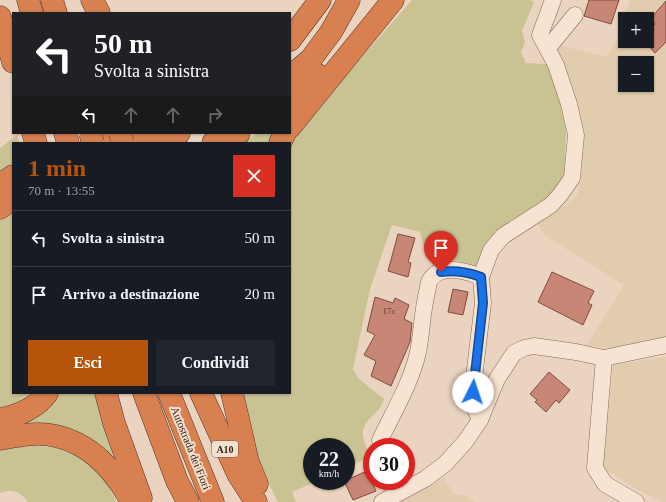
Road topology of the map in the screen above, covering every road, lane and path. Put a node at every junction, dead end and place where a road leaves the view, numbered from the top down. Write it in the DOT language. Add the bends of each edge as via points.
graph roads {
  1 [pos="28,0"];
  2 [pos="52,0"];
  3 [pos="84,0"];
  4 [pos="92,0"];
  5 [pos="320,0"];
  6 [pos="349,0"];
  7 [pos="554,0"];
  8 [pos="391,3"];
  9 [pos="32,12"];
  10 [pos="56,12"];
  11 [pos="88,12"];
  12 [pos="98,12"];
  13 [pos="575,15"];
  14 [pos="0,17"];
  15 [pos="291,39"];
  16 [pos="548,48"];
  17 [pos="12,59"];
  18 [pos="291,76"];
  19 [pos="291,99"];
  20 [pos="291,125"];
  21 [pos="170,134"];
  22 [pos="236,134"];
  23 [pos="102,142"];
  24 [pos="216,142"];
  25 [pos="12,177"];
  26 [pos="0,185"];
  27 [pos="12,199"];
  28 [pos="0,208"];
  29 [pos="481,277"];
  30 [pos="666,345"];
  31 [pos="604,358"];
  32 [pos="46,394"];
  33 [pos="106,394"];
  34 [pos="144,394"];
  35 [pos="169,394"];
  36 [pos="200,394"];
  37 [pos="232,394"];
  38 [pos="0,419"];
  39 [pos="480,420"];
  40 [pos="381,438"];
  41 [pos="0,439"];
  42 [pos="132,502"];
  43 [pos="142,502"];
  44 [pos="188,502"];
  45 [pos="213,502"];
  46 [pos="256,502"];
  47 [pos="264,502"];
  48 [pos="382,502"];
  49 [pos="636,502"];
  1 -- 9 [label="highway"];
  2 -- 10 [label="highway"];
  3 -- 11 [label="highway"];
  4 -- 12 [label="highway"];
  5 -- 15 [label="highway"];
  6 -- 18 [label="highway" via="315,53"];
  7 -- 16 [label="street" via="540,35"];
  8 -- 19 [label="highway"];
  8 -- 20 [label="highway"];
  13 -- 16 [label="street"];
  14 -- 17 [label="highway"];
  16 -- 29 [label="street" via="563,81 576,135 572,178 551,204 503,236 491,250"];
  21 -- 23 [label="highway"];
  22 -- 24 [label="highway"];
  25 -- 26 [label="highway"];
  27 -- 28 [label="highway"];
  29 -- 39 [label="street" via="483,303 472,404"];
  29 -- 40 [label="street" via="453,270 441,272 430,280 422,314 418,353"];
  30 -- 31 [label="street"];
  31 -- 39 [label="street" via="534,346 514,353 497,379"];
  31 -- 49 [label="street" via="595,468 605,484"];
  32 -- 38 [label="highway" via="28,409"];
  33 -- 43 [label="highway"];
  34 -- 44 [label="highway"];
  35 -- 45 [label="highway, Autostrada dei Fiori / A10"];
  36 -- 46 [label="highway, A10" via="238,474"];
  37 -- 47 [label="highway" via="248,462"];
  39 -- 48 [label="street" via="465,442 444,464 425,479"];
  41 -- 42 [label="highway" via="38,434 74,442 93,453 109,467"];
}
